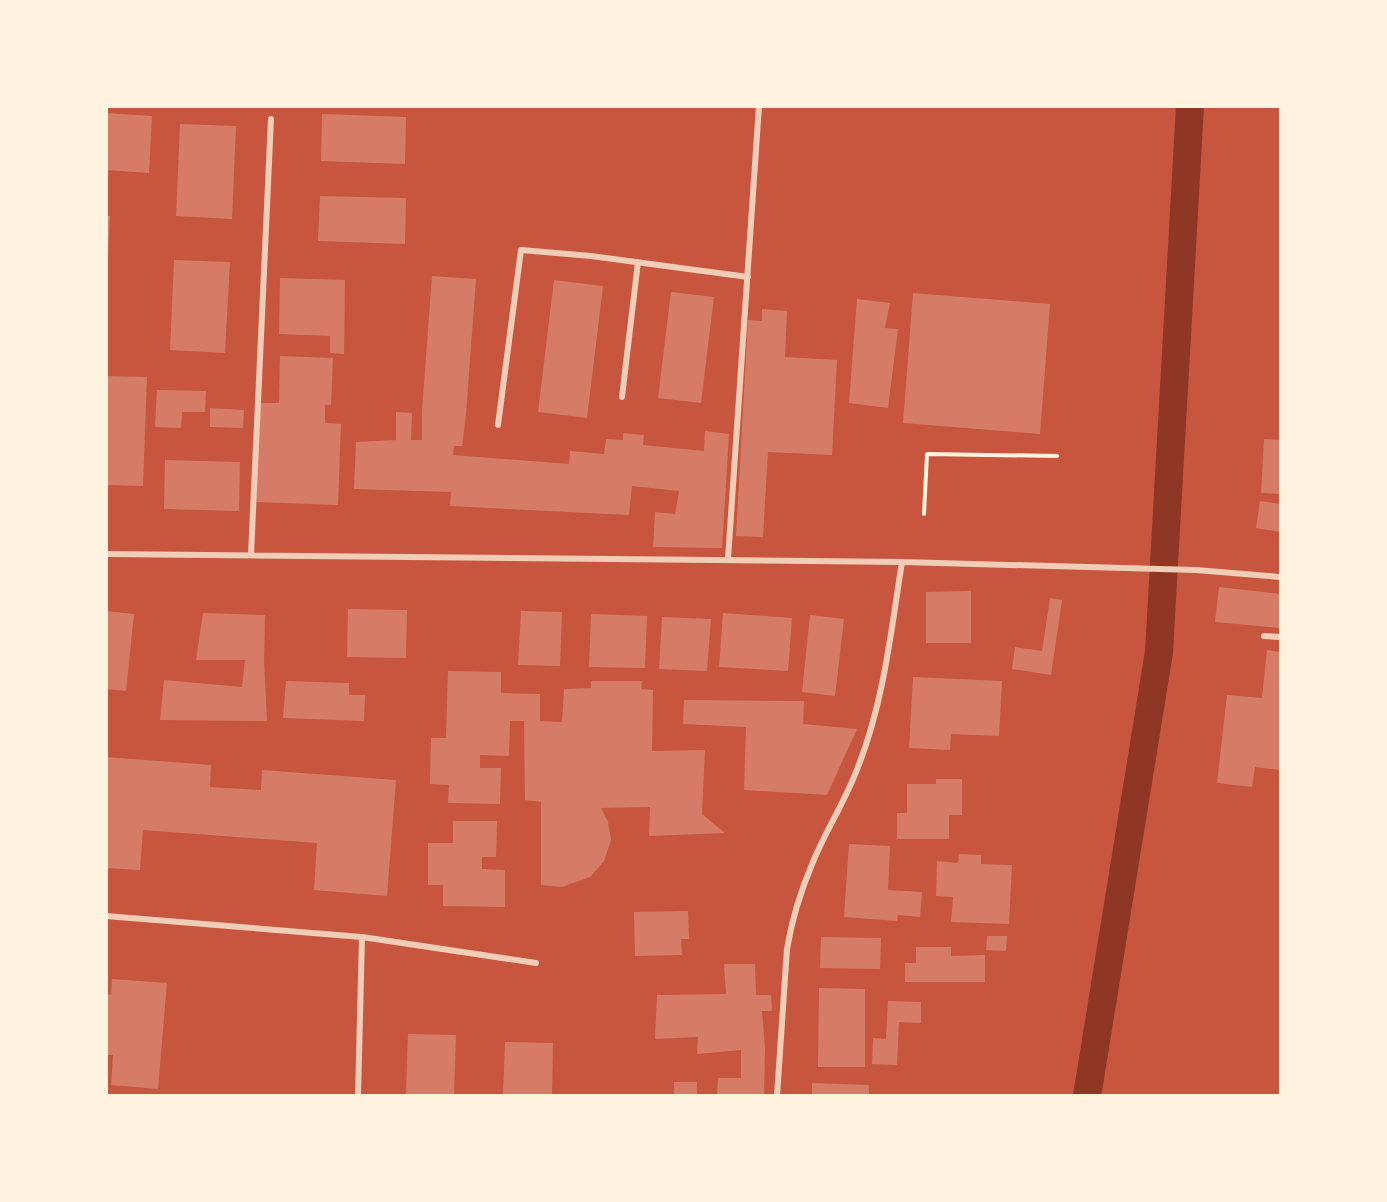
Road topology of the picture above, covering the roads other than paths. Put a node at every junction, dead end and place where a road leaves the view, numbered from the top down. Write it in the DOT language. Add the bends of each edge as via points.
graph roads {
  1 [pos="759,106"];
  2 [pos="271,119"];
  3 [pos="638,262"];
  4 [pos="747,277"];
  5 [pos="622,397"];
  6 [pos="498,425"];
  7 [pos="106,554"];
  8 [pos="251,555"];
  9 [pos="728,560"];
  10 [pos="902,562"];
  11 [pos="1281,577"];
  12 [pos="1264,636"];
  13 [pos="1281,637"];
  14 [pos="106,916"];
  15 [pos="362,937"];
  16 [pos="536,963"];
  17 [pos="358,1095"];
  18 [pos="777,1095"];
  1 -- 4 [label="street"];
  2 -- 8 [label="street"];
  3 -- 4 [label="street"];
  3 -- 5 [label="street"];
  3 -- 6 [label="street" via="521,250"];
  4 -- 9 [label="street"];
  7 -- 8 [label="street"];
  8 -- 9 [label="street"];
  9 -- 10 [label="street"];
  10 -- 11 [label="street" via="1196,570"];
  10 -- 18 [label="street" via="882,690 867,740 858,768 813,862 792,923"];
  12 -- 13 [label="street"];
  14 -- 15 [label="street"];
  15 -- 16 [label="street"];
  15 -- 17 [label="street"];
}
